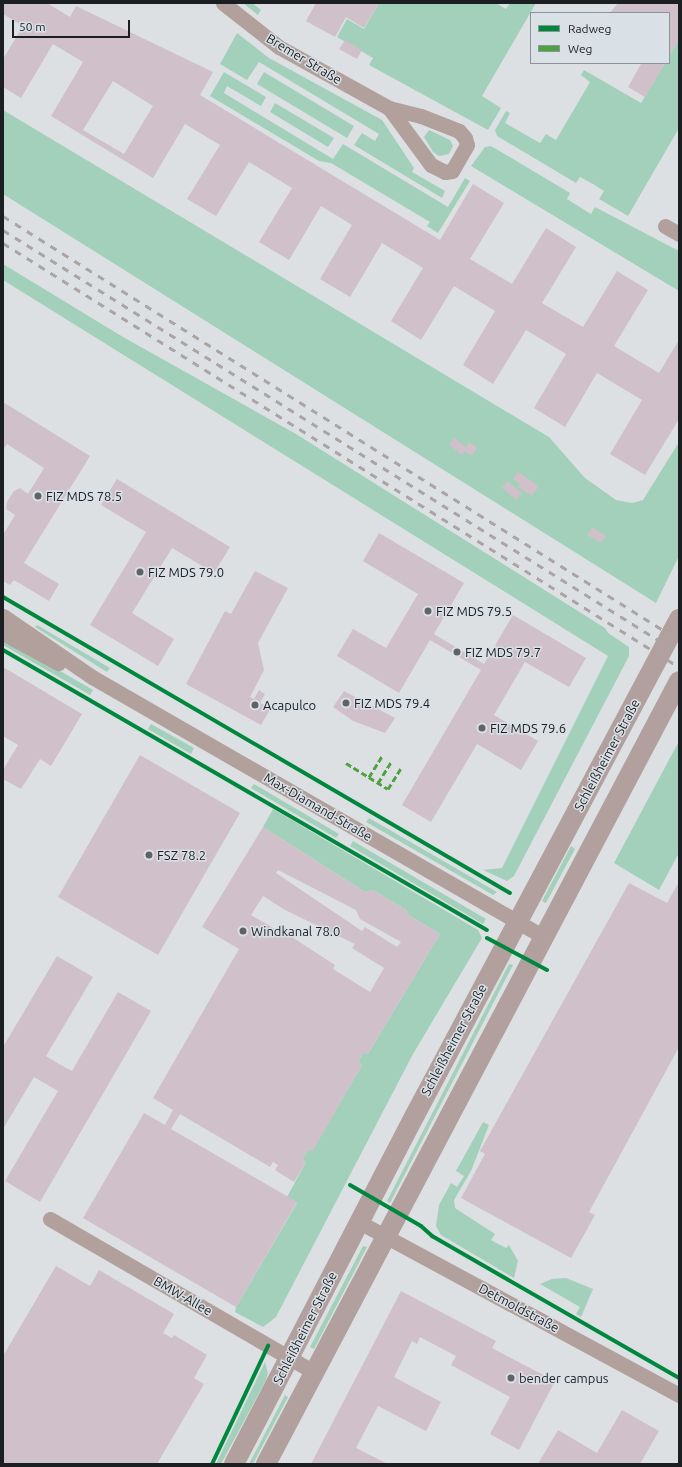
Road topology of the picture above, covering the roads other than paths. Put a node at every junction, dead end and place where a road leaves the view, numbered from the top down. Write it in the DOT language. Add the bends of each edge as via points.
graph roads {
  1 [pos="223,3"];
  2 [pos="389,108"];
  3 [pos="665,226"];
  4 [pos="679,234"];
  5 [pos="3,616"];
  6 [pos="679,619"];
  7 [pos="3,633"];
  8 [pos="92,677"];
  9 [pos="679,681"];
  10 [pos="518,921"];
  11 [pos="544,937"];
  12 [pos="50,1219"];
  13 [pos="359,1222"];
  14 [pos="387,1237"];
  15 [pos="290,1359"];
  16 [pos="316,1373"];
  17 [pos="679,1395"];
  18 [pos="234,1464"];
  19 [pos="266,1464"];
  1 -- 2 [label="street, Bremer Straße" via="279,46"];
  2 -- 2 [label="street, Bremer Straße" via="431,164 445,172 452,171 467,145 459,131 421,116"];
  3 -- 4 [label="street"];
  5 -- 8 [label="street, Max-Diamand-Straße"];
  6 -- 10 [label="main road, Schleißheimer Straße"];
  7 -- 8 [label="street, Max-Diamand-Straße" via="47,659"];
  8 -- 10 [label="street, Max-Diamand-Straße"];
  9 -- 11 [label="main road"];
  10 -- 11 [label="street, Max-Diamand-Straße"];
  10 -- 13 [label="main road, Schleißheimer Straße"];
  11 -- 14 [label="main road"];
  12 -- 15 [label="street, BMW-Allee"];
  13 -- 14 [label="street, Detmoldstraße"];
  13 -- 15 [label="main road, Schleißheimer Straße"];
  14 -- 16 [label="main road"];
  14 -- 17 [label="street, Detmoldstraße"];
  15 -- 16 [label="street, BMW-Allee"];
  15 -- 18 [label="main road, Schleißheimer Straße"];
  16 -- 19 [label="main road"];
}
